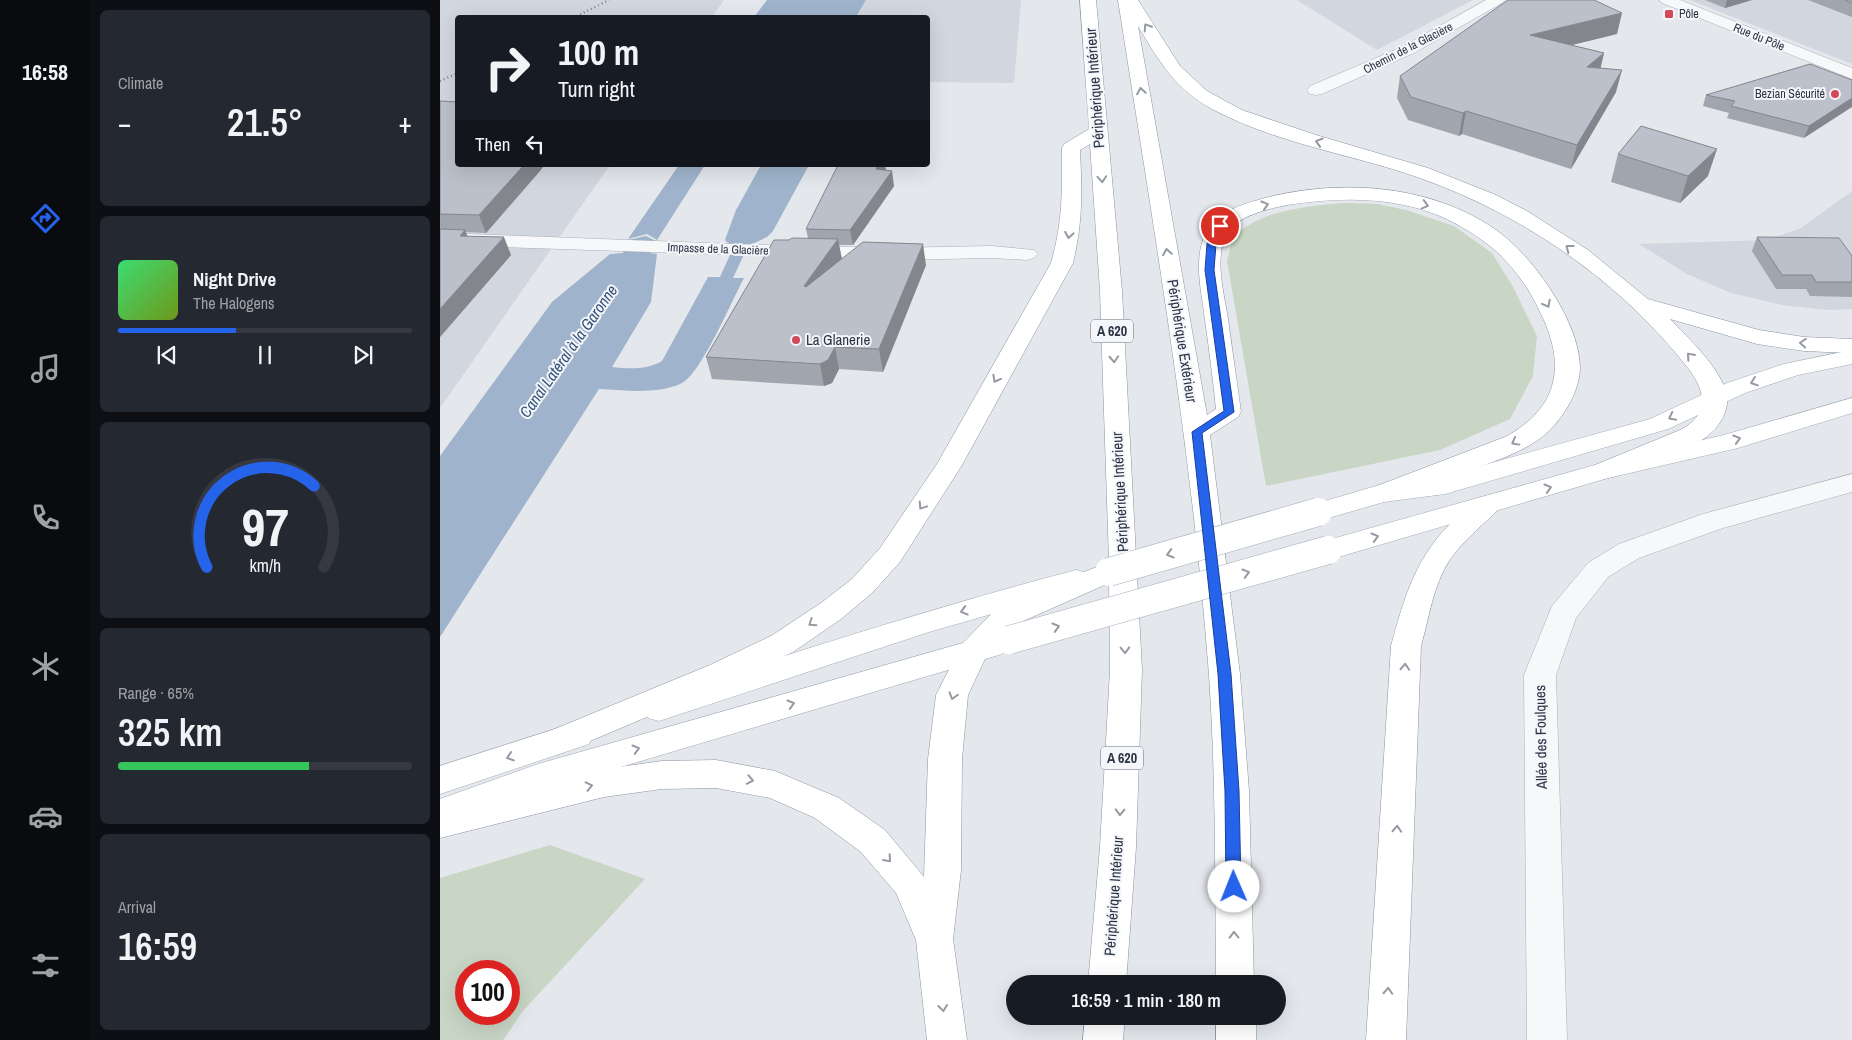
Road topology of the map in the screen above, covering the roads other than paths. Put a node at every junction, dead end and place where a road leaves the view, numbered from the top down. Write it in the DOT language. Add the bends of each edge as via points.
graph roads {
  1 [pos="1088,0"];
  2 [pos="1126,0"];
  3 [pos="1130,0"];
  4 [pos="1497,0"];
  5 [pos="1667,0"];
  6 [pos="1852,74"];
  7 [pos="1316,90"];
  8 [pos="1098,131"];
  9 [pos="440,239"];
  10 [pos="1027,254"];
  11 [pos="1638,303"];
  12 [pos="1852,346"];
  13 [pos="1852,357"];
  14 [pos="1716,397"];
  15 [pos="1852,405"];
  16 [pos="1197,432"];
  17 [pos="1604,471"];
  18 [pos="1852,482"];
  19 [pos="1383,493"];
  20 [pos="1484,507"];
  21 [pos="1010,617"];
  22 [pos="973,652"];
  23 [pos="557,742"];
  24 [pos="440,780"];
  25 [pos="440,814"];
  26 [pos="440,823"];
  27 [pos="935,940"];
  28 [pos="1108,975"];
  29 [pos="1235,975"];
  30 [pos="1104,1025"];
  31 [pos="1236,1025"];
  32 [pos="947,1040"];
  33 [pos="1103,1040"];
  34 [pos="1236,1040"];
  35 [pos="1386,1040"];
  36 [pos="1547,1040"];
  1 -- 8 [label="main road, Périphérique Intérieur / A 620"];
  16 -- 2 [label="main road, Périphérique Extérieur, one-way"];
  11 -- 3 [label="main road, one-way" via="1564,244 1489,198 1455,184 1272,127 1211,101 1177,74"];
  4 -- 7 [label="street, Chemin de la Glacière" via="1408,50"];
  5 -- 6 [label="street, Rue du Pôle"];
  8 -- 23 [label="main road, one-way" via="1071,148 1072,214 1070,237 1062,263 949,465 890,555 862,586 782,644"];
  8 -- 28 [label="main road, Périphérique Intérieur / A 620, one-way" via="1112,310 1126,670 1118,847"];
  9 -- 10 [label="street, Impasse de la Glacière" via="762,251"];
  12 -- 11 [label="main road, one-way" via="1804,344 1757,337"];
  14 -- 11 [label="main road, one-way" via="1706,374"];
  13 -- 14 [label="main road, one-way" via="1792,369"];
  14 -- 17 [label="main road" via="1714,413 1704,427 1665,448"];
  14 -- 19 [label="main road, one-way" via="1659,424 1445,484"];
  17 -- 15 [label="main road, one-way" via="1729,442"];
  16 -- 19 [label="main road, one-way" via="1229,412 1210,270 1211,244 1220,226 1265,204 1333,194 1405,199 1437,208 1481,230 1524,268 1562,332 1568,368 1564,387 1552,411 1514,443"];
  29 -- 16 [label="main road, Périphérique Extérieur, one-way" via="1232,791 1224,674"];
  20 -- 17 [label="main road, one-way"];
  18 -- 36 [label="street, Allée des Foulques" via="1713,521 1629,552 1598,570 1563,614 1540,675"];
  19 -- 21 [label="main road, one-way, bridge" via="1109,572"];
  21 -- 20 [label="main road, one-way, bridge" via="1328,550"];
  35 -- 20 [label="main road, one-way" via="1406,646 1419,599 1435,561 1464,525"];
  21 -- 22 [label="main road"];
  21 -- 23 [label="main road, one-way" via="894,632"];
  25 -- 22 [label="main road, one-way" via="538,778"];
  22 -- 27 [label="main road, one-way" via="952,695 945,759 942,870"];
  23 -- 24 [label="main road, one-way"];
  26 -- 27 [label="main road, one-way" via="604,783 662,775 716,774 775,785 827,808 873,841 909,883"];
  27 -- 32 [label="main road, one-way"];
  30 -- 33 [label="main road"];
  31 -- 34 [label="main road"];
}
